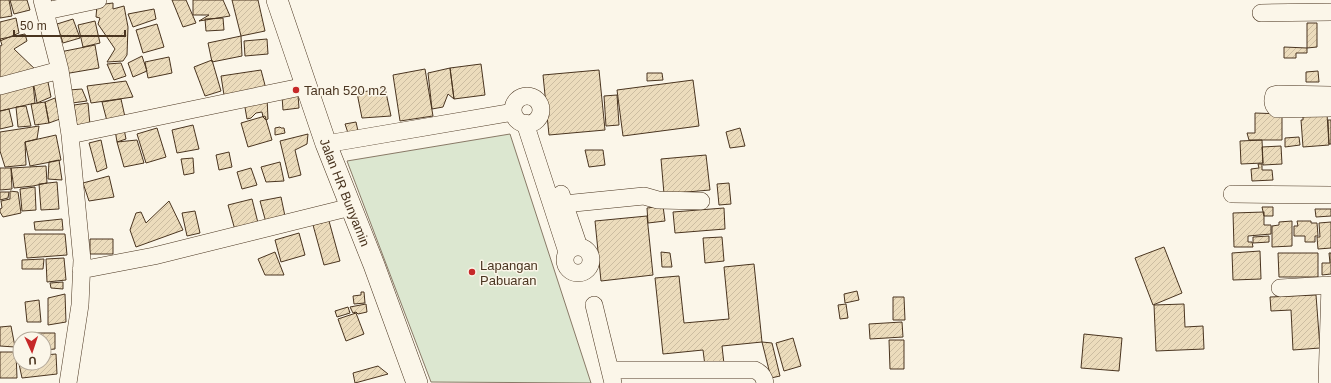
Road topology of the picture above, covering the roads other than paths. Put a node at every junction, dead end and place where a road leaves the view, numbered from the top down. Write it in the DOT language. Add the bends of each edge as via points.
graph roads {
  1 [pos="98,0"];
  2 [pos="277,0"];
  3 [pos="44,6"];
  4 [pos="1331,12"];
  5 [pos="1261,13"];
  6 [pos="60,70"];
  7 [pos="0,86"];
  8 [pos="306,86"];
  9 [pos="1331,95"];
  10 [pos="1331,108"];
  11 [pos="513,112"];
  12 [pos="530,122"];
  13 [pos="70,135"];
  14 [pos="326,144"];
  15 [pos="1232,194"];
  16 [pos="1331,196"];
  17 [pos="701,201"];
  18 [pos="564,204"];
  19 [pos="351,207"];
  20 [pos="81,270"];
  21 [pos="1331,285"];
  22 [pos="1280,288"];
  23 [pos="594,305"];
  24 [pos="612,376"];
  25 [pos="413,382"];
  26 [pos="68,383"];
  27 [pos="765,383"];
  28 [pos="1327,383"];
  1 -- 3 [label="street"];
  2 -- 8 [label="main road, Jalan HR Bunyamin"];
  3 -- 6 [label="street"];
  4 -- 5 [label="street"];
  6 -- 7 [label="street"];
  6 -- 13 [label="street"];
  8 -- 13 [label="street"];
  8 -- 14 [label="main road, Jalan HR Bunyamin"];
  9 -- 10 [label="street" via="1278,94 1274,95 1272,103 1276,109"];
  11 -- 12 [label="street" via="518,120"];
  11 -- 12 [label="street" via="516,100 526,95 531,96 540,103 541,109 540,114"];
  11 -- 14 [label="street"];
  12 -- 18 [label="street"];
  12 -- 18 [label="street" via="573,250"];
  13 -- 20 [label="street"];
  14 -- 19 [label="main road, Jalan HR Bunyamin"];
  15 -- 16 [label="street"];
  17 -- 18 [label="street" via="658,200 644,196"];
  19 -- 20 [label="street" via="154,256"];
  19 -- 25 [label="main road, Jalan HR Bunyamin"];
  20 -- 26 [label="street" via="80,305"];
  21 -- 22 [label="street"];
  21 -- 28 [label="street"];
  23 -- 24 [label="street"];
  24 -- 27 [label="street" via="754,370 760,372"];
}
